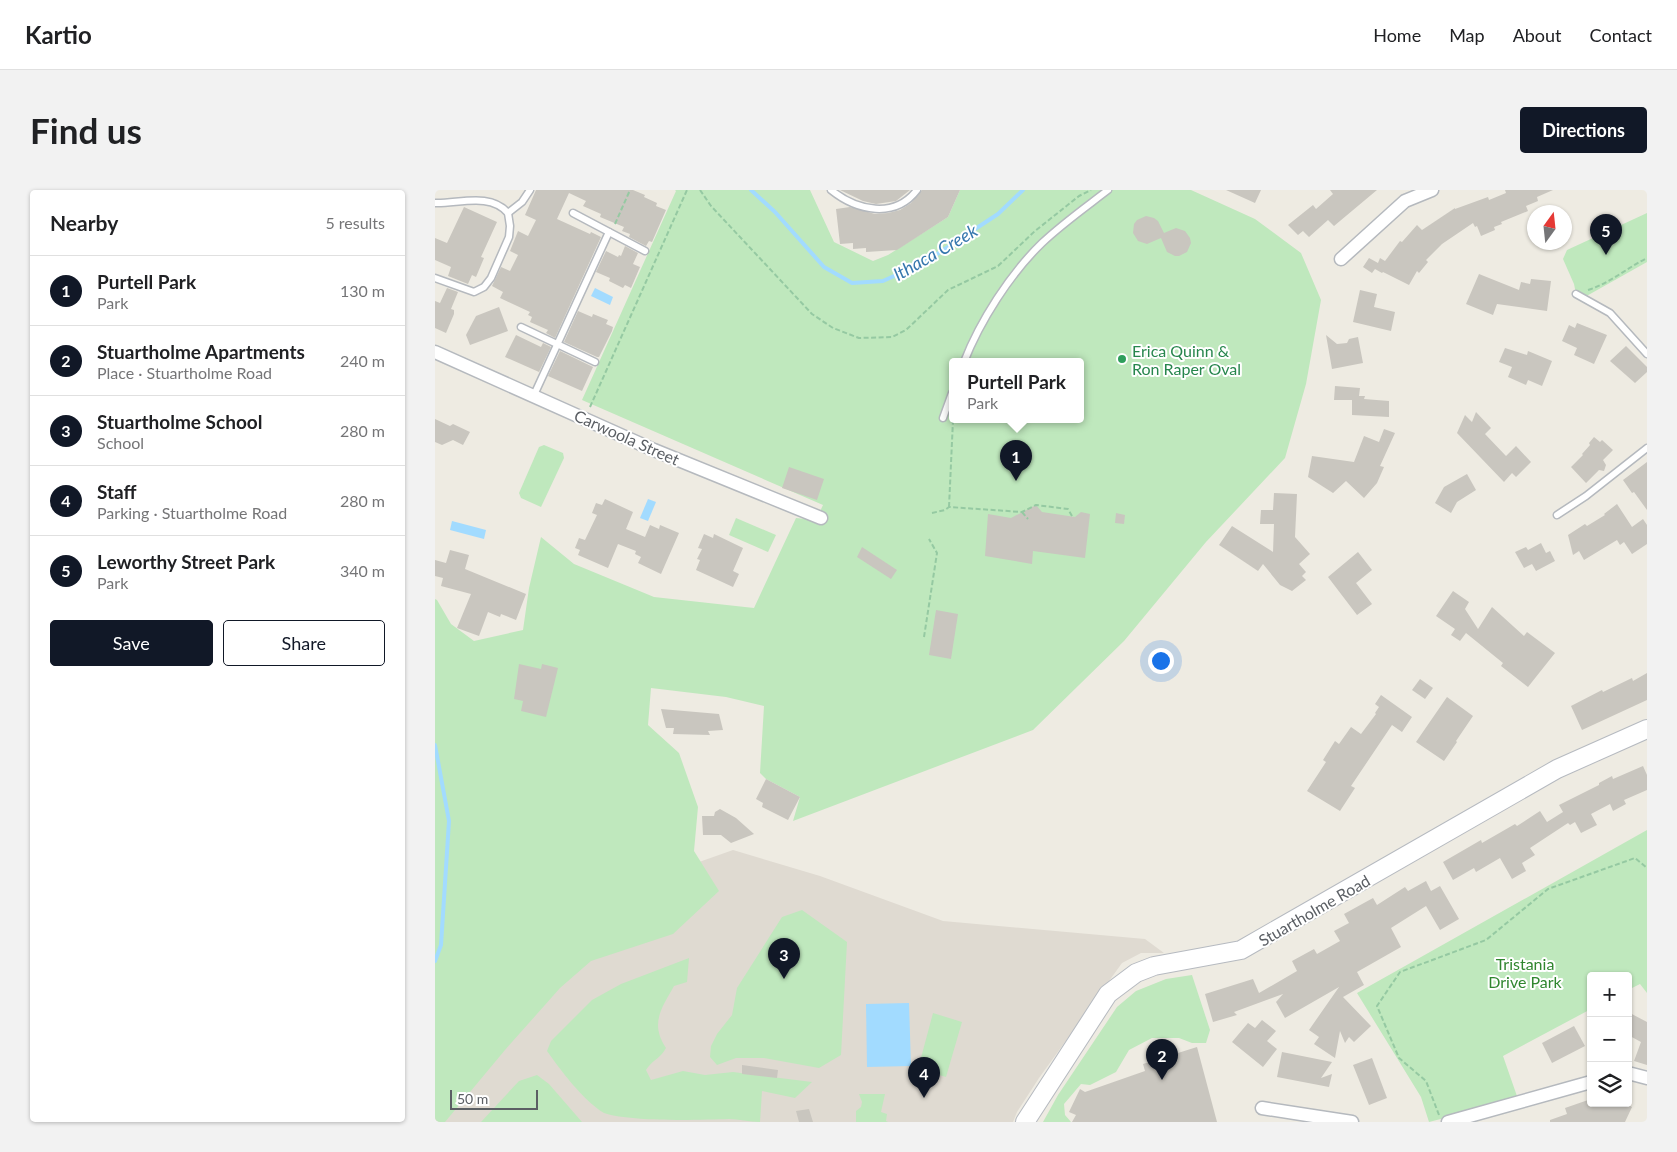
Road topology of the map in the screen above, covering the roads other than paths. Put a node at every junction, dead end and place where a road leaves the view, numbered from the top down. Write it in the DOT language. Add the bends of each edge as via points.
graph roads {
  1 [pos="530,190"];
  2 [pos="831,190"];
  3 [pos="917,190"];
  4 [pos="1108,190"];
  5 [pos="1433,190"];
  6 [pos="435,203"];
  7 [pos="508,213"];
  8 [pos="573,213"];
  9 [pos="610,233"];
  10 [pos="645,251"];
  11 [pos="1341,259"];
  12 [pos="435,278"];
  13 [pos="1576,294"];
  14 [pos="521,326"];
  15 [pos="558,344"];
  16 [pos="435,352"];
  17 [pos="1647,354"];
  18 [pos="966,358"];
  19 [pos="595,362"];
  20 [pos="534,395"];
  21 [pos="949,401"];
  22 [pos="943,418"];
  23 [pos="1647,448"];
  24 [pos="1557,515"];
  25 [pos="821,518"];
  26 [pos="1647,729"];
  27 [pos="1632,1074"];
  28 [pos="1647,1078"];
  29 [pos="1587,1083"];
  30 [pos="1261,1108"];
  31 [pos="1025,1122"];
  32 [pos="1352,1122"];
  33 [pos="1448,1122"];
  1 -- 7 [label="lane" via="522,202"];
  2 -- 3 [label="lane" via="853,203 876,210 894,207 911,198"];
  4 -- 18 [label="lane" via="1042,244 1022,267 1000,295"];
  5 -- 11 [label="street" via="1405,202"];
  6 -- 7 [label="lane" via="497,203"];
  7 -- 12 [label="lane" via="509,236 484,287 474,292"];
  8 -- 9 [label="lane"];
  9 -- 10 [label="lane"];
  9 -- 15 [label="lane"];
  13 -- 17 [label="lane" via="1610,313"];
  14 -- 15 [label="lane"];
  15 -- 19 [label="lane"];
  15 -- 20 [label="lane"];
  16 -- 20 [label="street, Carwoola Street"];
  20 -- 25 [label="street, Carwoola Street" via="654,450"];
  21 -- 22 [label="lane"];
  23 -- 24 [label="lane"];
  26 -- 31 [label="main road, Stuartholme Road" via="1557,770 1241,950 1154,966 1135,973 1108,994"];
  27 -- 28 [label="street"];
  29 -- 33 [label="street"];
  30 -- 32 [label="street"];
}
